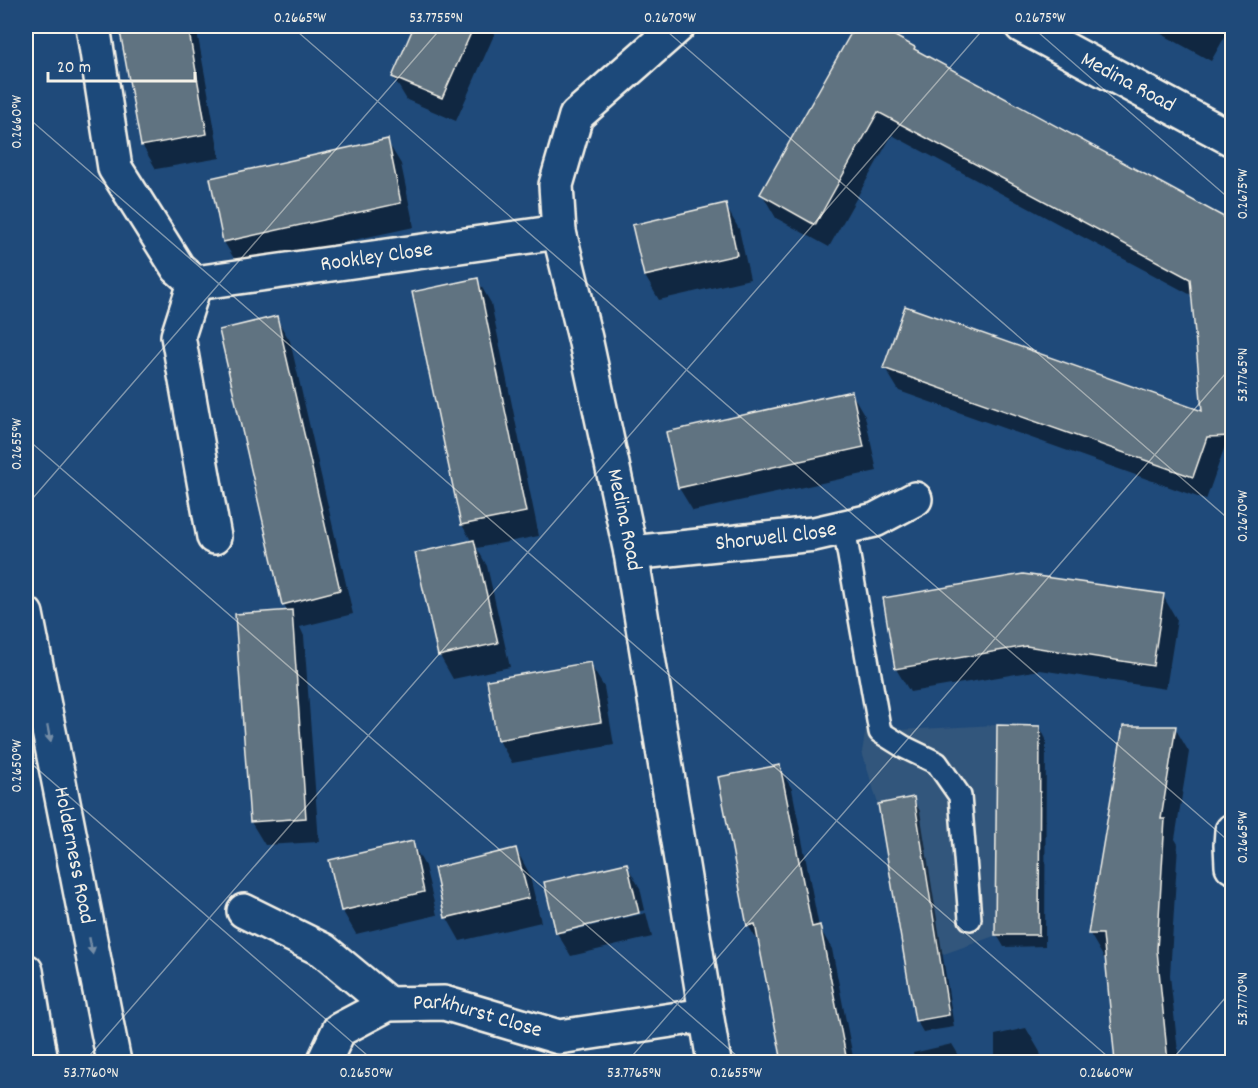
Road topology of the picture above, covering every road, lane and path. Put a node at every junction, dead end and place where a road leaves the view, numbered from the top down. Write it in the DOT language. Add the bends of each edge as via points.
graph roads {
  1 [pos="93,26"];
  2 [pos="678,26"];
  3 [pos="1022,26"];
  4 [pos="1233,139"];
  5 [pos="559,232"];
  6 [pos="195,283"];
  7 [pos="915,499"];
  8 [pos="844,528"];
  9 [pos="214,537"];
  10 [pos="631,553"];
  11 [pos="26,614"];
  12 [pos="1233,831"];
  13 [pos="1233,866"];
  14 [pos="244,911"];
  15 [pos="970,919"];
  16 [pos="26,971"];
  17 [pos="388,1004"];
  18 [pos="705,1015"];
  19 [pos="41,1062"];
  20 [pos="114,1062"];
  21 [pos="324,1062"];
  22 [pos="714,1062"];
  1 -- 6 [label="main road" via="115,168 178,268"];
  2 -- 5 [label="main road, Medina Road" via="576,116 556,184"];
  3 -- 4 [label="main road, Medina Road"];
  5 -- 6 [label="main road, Rookley Close"];
  5 -- 10 [label="main road, Medina Road"];
  6 -- 9 [label="main road" via="178,336"];
  7 -- 8 [label="main road, Shorwell Close" via="875,520"];
  8 -- 10 [label="main road, Shorwell Close"];
  8 -- 15 [label="lane" via="880,732 937,763 960,796"];
  10 -- 18 [label="main road, Medina Road"];
  11 -- 20 [label="main road, Holderness Road, one-way"];
  12 -- 13 [label="main road"];
  14 -- 17 [label="main road, Parkhurst Close" via="323,950"];
  16 -- 19 [label="main road"];
  17 -- 18 [label="main road, Parkhurst Close" via="444,1003 559,1037"];
  17 -- 21 [label="main road, Parkhurst Close" via="339,1030"];
  18 -- 22 [label="main road, Medina Road"];
}
